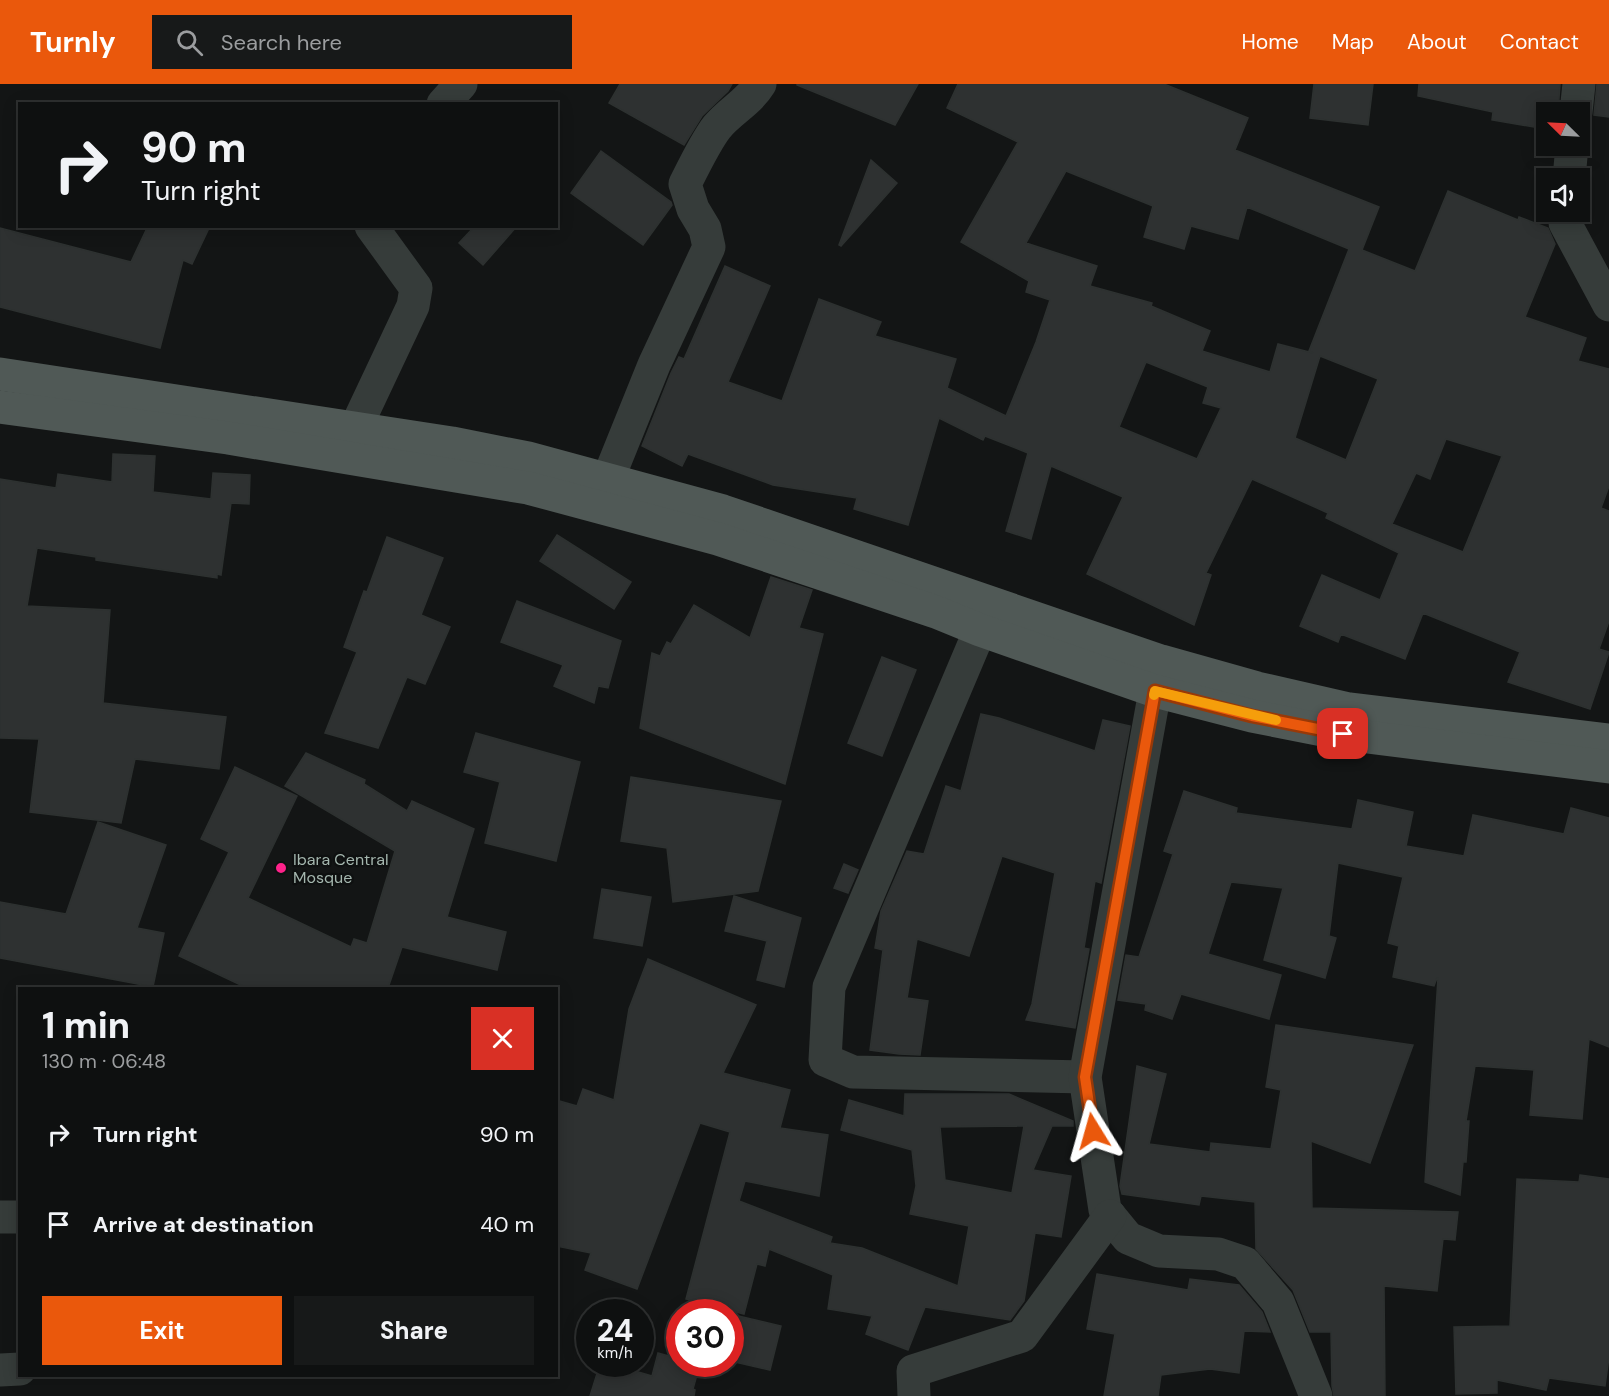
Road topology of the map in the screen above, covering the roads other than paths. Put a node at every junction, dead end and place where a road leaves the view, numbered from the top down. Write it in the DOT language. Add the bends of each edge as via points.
graph roads {
  1 [pos="461,84"];
  2 [pos="760,84"];
  3 [pos="1579,84"];
  4 [pos="445,102"];
  5 [pos="1577,102"];
  6 [pos="1565,222"];
  7 [pos="372,228"];
  8 [pos="1609,305"];
  9 [pos="0,374"];
  10 [pos="0,407"];
  11 [pos="355,429"];
  12 [pos="608,479"];
  13 [pos="980,630"];
  14 [pos="1155,691"];
  15 [pos="1609,740"];
  16 [pos="1609,767"];
  17 [pos="1085,1077"];
  18 [pos="1110,1216"];
  19 [pos="0,1217"];
  20 [pos="18,1217"];
  21 [pos="18,1369"];
  22 [pos="0,1370"];
  23 [pos="914,1396"];
  24 [pos="1316,1396"];
  1 -- 4 [label="street"];
  2 -- 12 [label="street" via="717,127 685,184 710,247 654,364"];
  3 -- 5 [label="street"];
  6 -- 8 [label="street"];
  7 -- 11 [label="street" via="416,288 414,306"];
  9 -- 11 [label="main road"];
  10 -- 13 [label="main road" via="228,438 528,488 718,539"];
  11 -- 12 [label="main road" via="528,458"];
  12 -- 15 [label="main road" via="723,511 1161,661 1257,688 1348,709"];
  13 -- 14 [label="main road"];
  13 -- 17 [label="street" via="829,987 825,1060 853,1072"];
  14 -- 16 [label="main road" via="1343,734"];
  14 -- 17 [label="street"];
  17 -- 18 [label="street" via="1105,1210"];
  18 -- 23 [label="street" via="1022,1336 913,1371"];
  18 -- 24 [label="street" via="1128,1238 1159,1251 1218,1254 1245,1263 1278,1302"];
  19 -- 20 [label="street"];
  21 -- 22 [label="street"];
}
